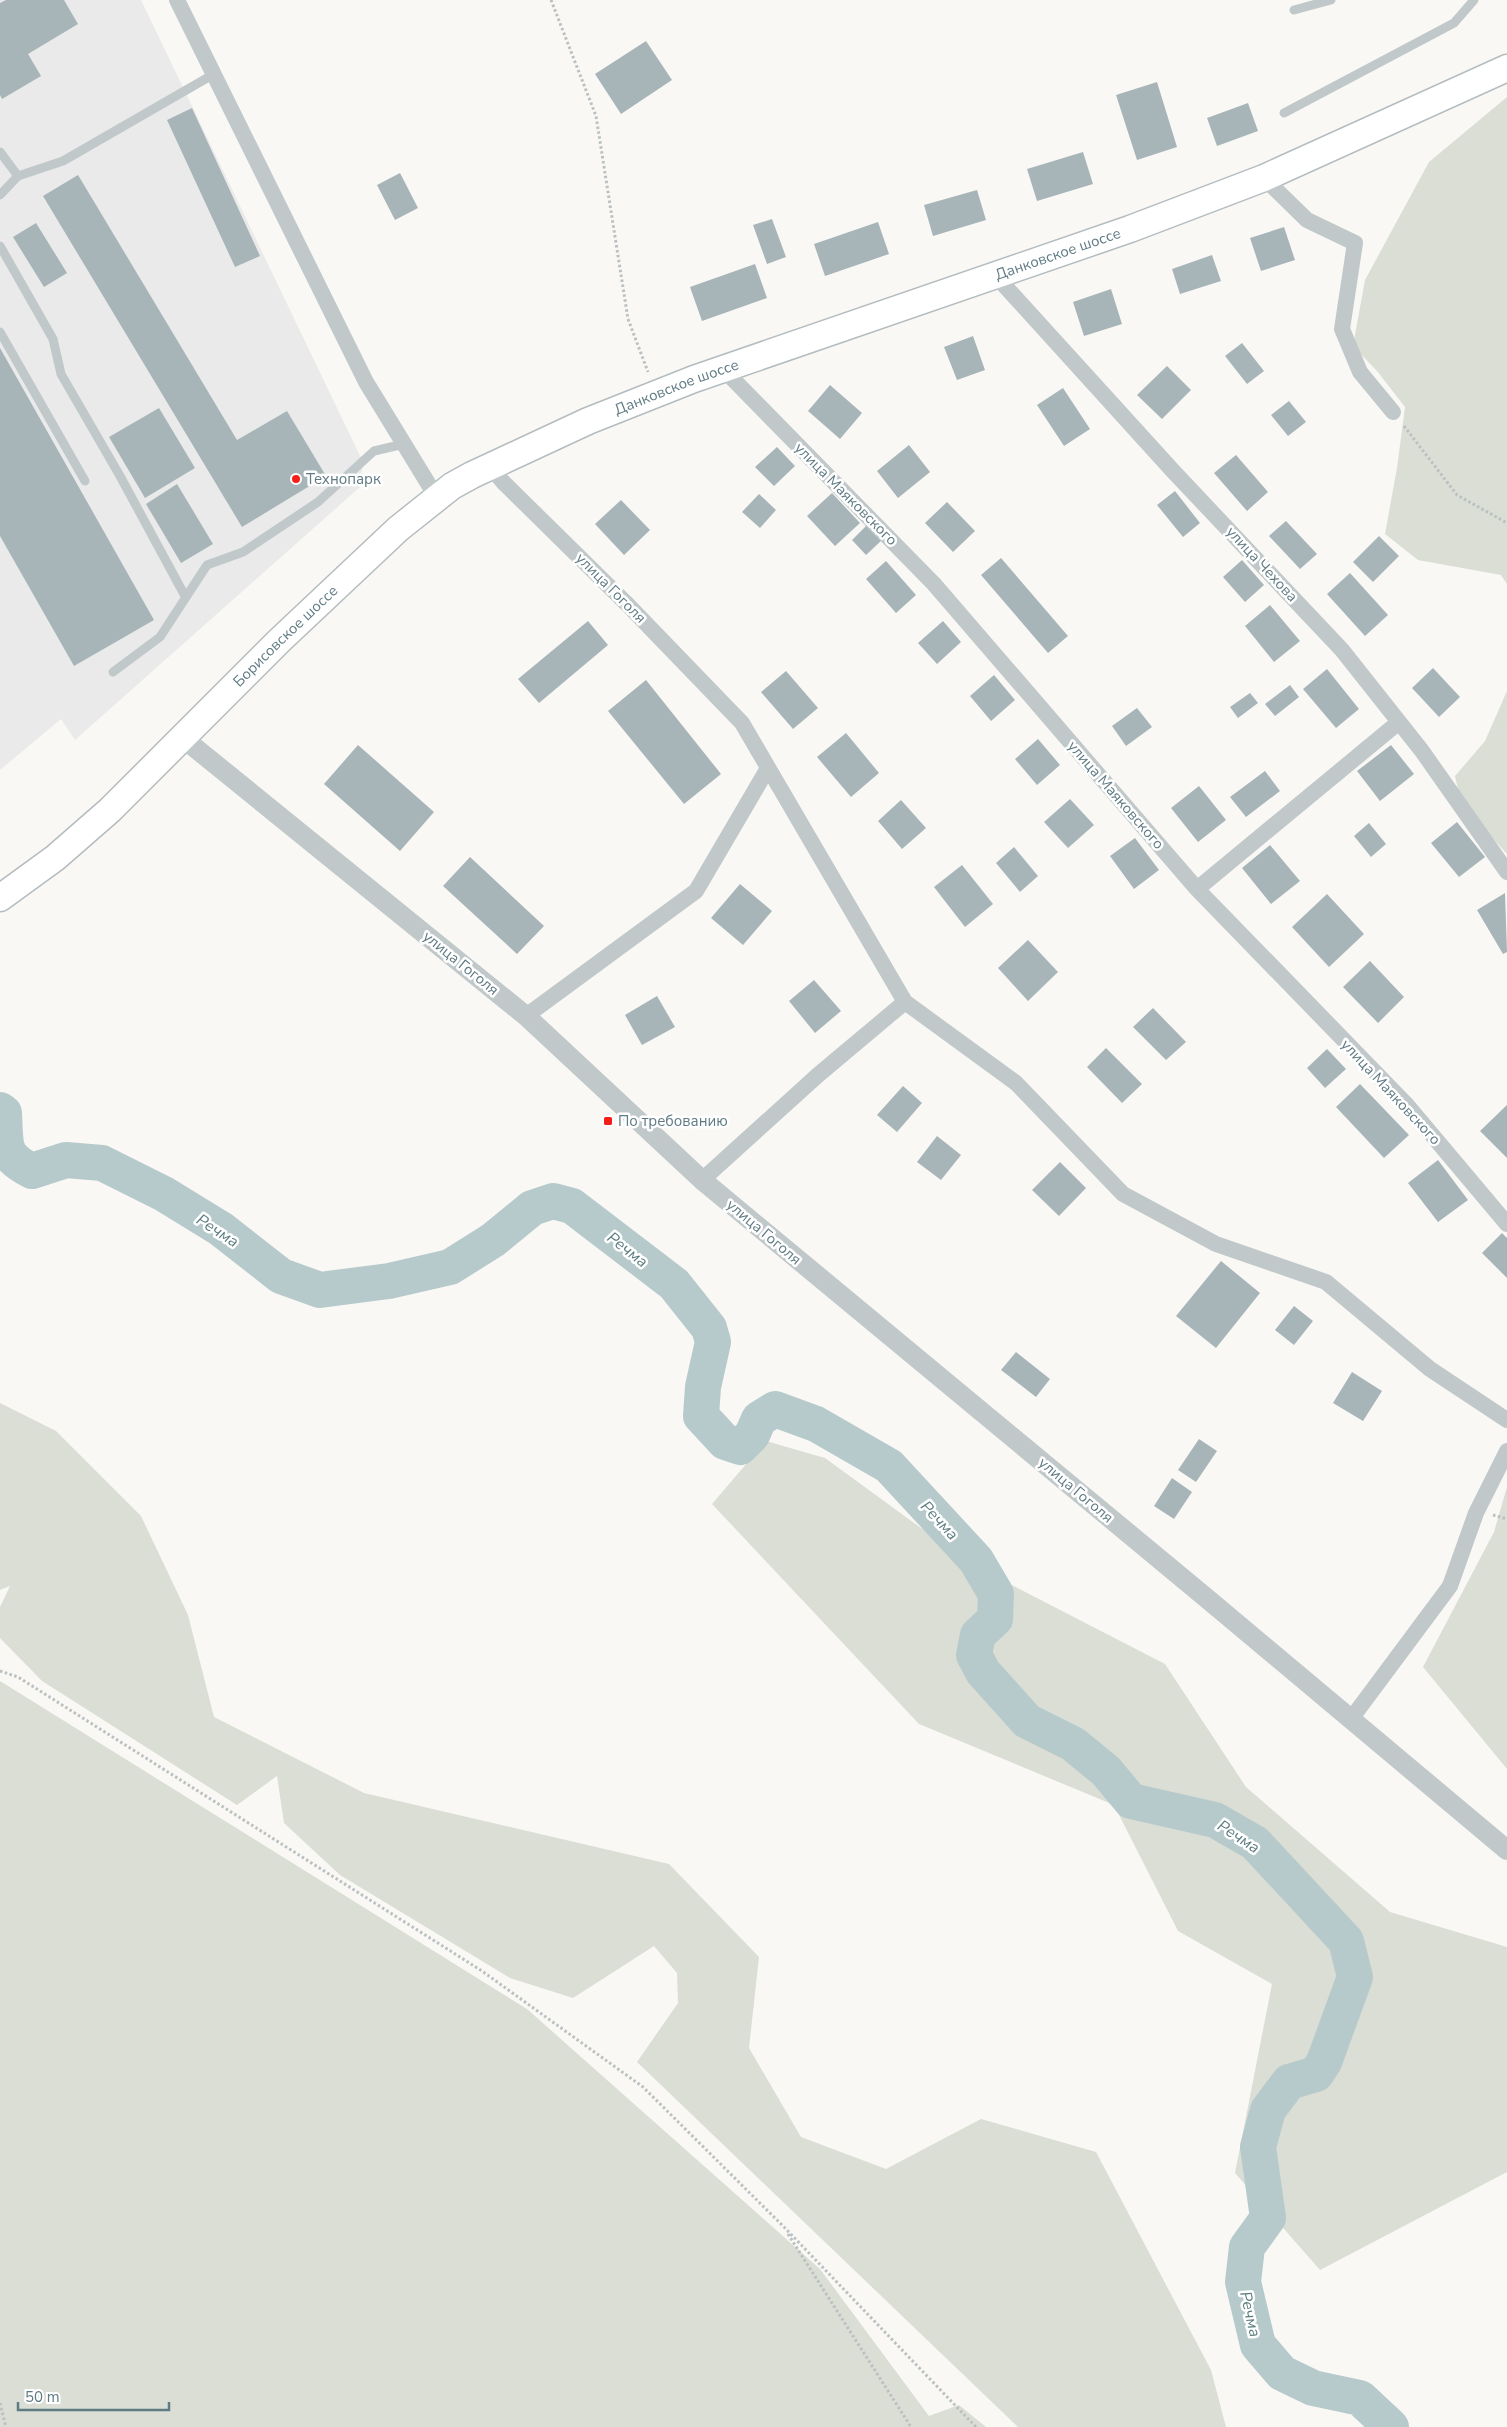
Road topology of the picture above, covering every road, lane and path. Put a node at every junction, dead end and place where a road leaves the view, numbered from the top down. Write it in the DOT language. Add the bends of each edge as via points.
graph roads {
  1 [pos="177,0"];
  2 [pos="551,0"];
  3 [pos="1331,0"];
  4 [pos="1474,0"];
  5 [pos="1294,10"];
  6 [pos="1507,68"];
  7 [pos="214,74"];
  8 [pos="1284,113"];
  9 [pos="0,152"];
  10 [pos="18,176"];
  11 [pos="1264,178"];
  12 [pos="0,195"];
  13 [pos="0,246"];
  14 [pos="994,274"];
  15 [pos="0,332"];
  16 [pos="722,369"];
  17 [pos="657,394"];
  18 [pos="1393,412"];
  19 [pos="600,418"];
  20 [pos="404,444"];
  21 [pos="490,466"];
  22 [pos="85,481"];
  23 [pos="437,498"];
  24 [pos="1507,523"];
  25 [pos="185,596"];
  26 [pos="114,672"];
  27 [pos="1399,722"];
  28 [pos="182,738"];
  29 [pos="768,768"];
  30 [pos="1507,872"];
  31 [pos="1197,890"];
  32 [pos="0,898"];
  33 [pos="905,1002"];
  34 [pos="526,1016"];
  35 [pos="702,1180"];
  36 [pos="1507,1224"];
  37 [pos="1507,1420"];
  38 [pos="1507,1451"];
  39 [pos="0,1671"];
  40 [pos="1351,1719"];
  41 [pos="1507,1850"];
  42 [pos="784,2227"];
  43 [pos="0,2403"];
  44 [pos="6,2427"];
  45 [pos="911,2427"];
  46 [pos="976,2427"];
  1 -- 7 [label="street"];
  2 -- 17 [label="path" via="596,116 628,319"];
  3 -- 5 [label="lane"];
  4 -- 8 [label="lane" via="1454,22"];
  6 -- 11 [label="main road, Данковское шоссе"];
  7 -- 10 [label="lane" via="63,162"];
  7 -- 20 [label="street" via="366,382"];
  9 -- 10 [label="lane"];
  10 -- 12 [label="lane"];
  11 -- 14 [label="main road, Данковское шоссе" via="1130,229"];
  11 -- 18 [label="street" via="1307,220 1355,243 1342,330 1360,372"];
  13 -- 25 [label="lane" via="52,339 60,374"];
  14 -- 16 [label="main road, Данковское шоссе"];
  14 -- 27 [label="street, улица Чехова" via="1342,650"];
  15 -- 22 [label="lane"];
  16 -- 17 [label="main road, Данковское шоссе"];
  16 -- 31 [label="street, улица Маяковского" via="934,584"];
  17 -- 19 [label="main road, Данковское шоссе"];
  18 -- 24 [label="path" via="1457,495"];
  19 -- 21 [label="main road, Борисовское шоссе"];
  20 -- 23 [label="street"];
  20 -- 25 [label="lane" via="374,451 318,502 243,552 207,565"];
  21 -- 23 [label="main road, Борисовское шоссе" via="452,486"];
  21 -- 29 [label="street, улица Гоголя" via="742,723"];
  23 -- 28 [label="main road, Борисовское шоссе" via="377,549"];
  25 -- 26 [label="lane" via="160,637"];
  27 -- 30 [label="street, улица Чехова"];
  27 -- 31 [label="street"];
  28 -- 32 [label="main road, Борисовское шоссе" via="139,783 55,858"];
  28 -- 34 [label="street, улица Гоголя"];
  29 -- 33 [label="street, улица Гоголя"];
  29 -- 34 [label="street" via="696,891"];
  31 -- 36 [label="street, улица Маяковского" via="1406,1104"];
  33 -- 35 [label="street"];
  33 -- 37 [label="street, улица Гоголя" via="1016,1082 1123,1194 1216,1244 1326,1282 1430,1370"];
  34 -- 35 [label="street, улица Гоголя"];
  35 -- 40 [label="street, улица Гоголя"];
  38 -- 40 [label="street" via="1476,1513 1450,1586"];
  39 -- 42 [label="path" via="18,1678 482,1971 643,2087"];
  40 -- 41 [label="street, улица Гоголя"];
  42 -- 45 [label="path"];
  42 -- 46 [label="path"];
  43 -- 44 [label="path"];
}
